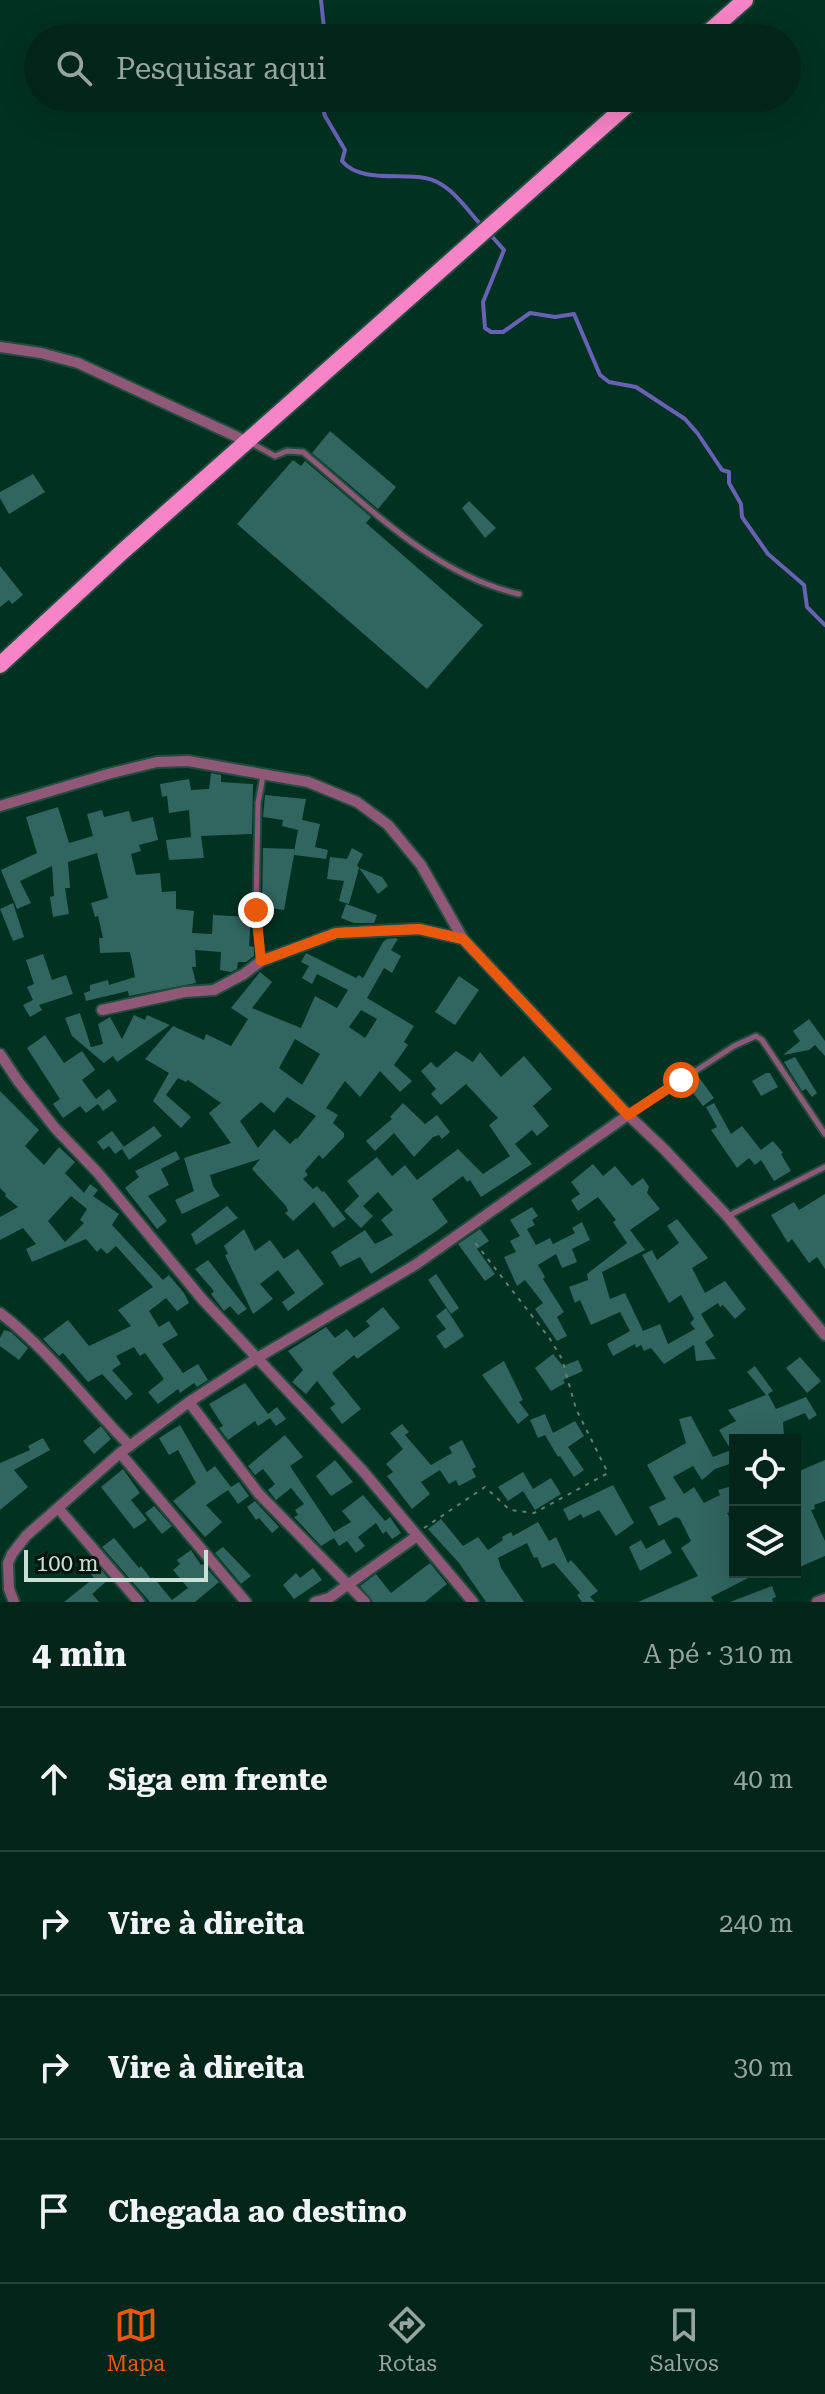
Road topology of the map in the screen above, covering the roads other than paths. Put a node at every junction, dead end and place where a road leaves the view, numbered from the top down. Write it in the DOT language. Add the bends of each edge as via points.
graph roads {
  1 [pos="745,0"];
  2 [pos="718,24"];
  3 [pos="619,112"];
  4 [pos="0,347"];
  5 [pos="246,441"];
  6 [pos="519,594"];
  7 [pos="0,665"];
  8 [pos="263,776"];
  9 [pos="0,806"];
  10 [pos="463,939"];
  11 [pos="261,961"];
  12 [pos="102,1010"];
  13 [pos="0,1054"];
  14 [pos="628,1115"];
  15 [pos="825,1134"];
  16 [pos="825,1167"];
  17 [pos="727,1216"];
  18 [pos="0,1313"];
  19 [pos="825,1335"];
  20 [pos="257,1358"];
  21 [pos="189,1402"];
  22 [pos="130,1446"];
  23 [pos="120,1453"];
  24 [pos="58,1508"];
  25 [pos="416,1535"];
  26 [pos="349,1585"];
  27 [pos="5,1590"];
  28 [pos="825,1599"];
  29 [pos="14,1602"];
  30 [pos="139,1602"];
  31 [pos="246,1602"];
  32 [pos="315,1602"];
  33 [pos="365,1602"];
  34 [pos="473,1602"];
  35 [pos="817,1602"];
  1 -- 2 [label="main road"];
  3 -- 5 [label="main road"];
  4 -- 5 [label="street" via="78,363"];
  5 -- 6 [label="lane" via="275,456 303,452 429,554"];
  5 -- 7 [label="main road"];
  8 -- 9 [label="street" via="188,761 157,762"];
  8 -- 10 [label="street" via="308,782 357,802 388,825 421,865"];
  8 -- 11 [label="lane" via="256,910"];
  10 -- 11 [label="street" via="419,929 336,933"];
  10 -- 14 [label="street"];
  11 -- 12 [label="street" via="214,990"];
  13 -- 20 [label="street" via="55,1128"];
  14 -- 15 [label="lane" via="756,1036"];
  14 -- 17 [label="street"];
  14 -- 20 [label="street" via="403,1273"];
  16 -- 17 [label="lane"];
  17 -- 19 [label="street"];
  18 -- 22 [label="street" via="45,1351"];
  20 -- 21 [label="street"];
  20 -- 25 [label="street"];
  21 -- 22 [label="street"];
  21 -- 26 [label="street" via="259,1494"];
  22 -- 23 [label="street"];
  23 -- 24 [label="street"];
  23 -- 31 [label="street"];
  24 -- 27 [label="street" via="12,1554"];
  24 -- 30 [label="street"];
  25 -- 26 [label="street"];
  25 -- 34 [label="street"];
  26 -- 32 [label="street"];
  26 -- 33 [label="street"];
  27 -- 29 [label="street"];
  28 -- 35 [label="street"];
}
